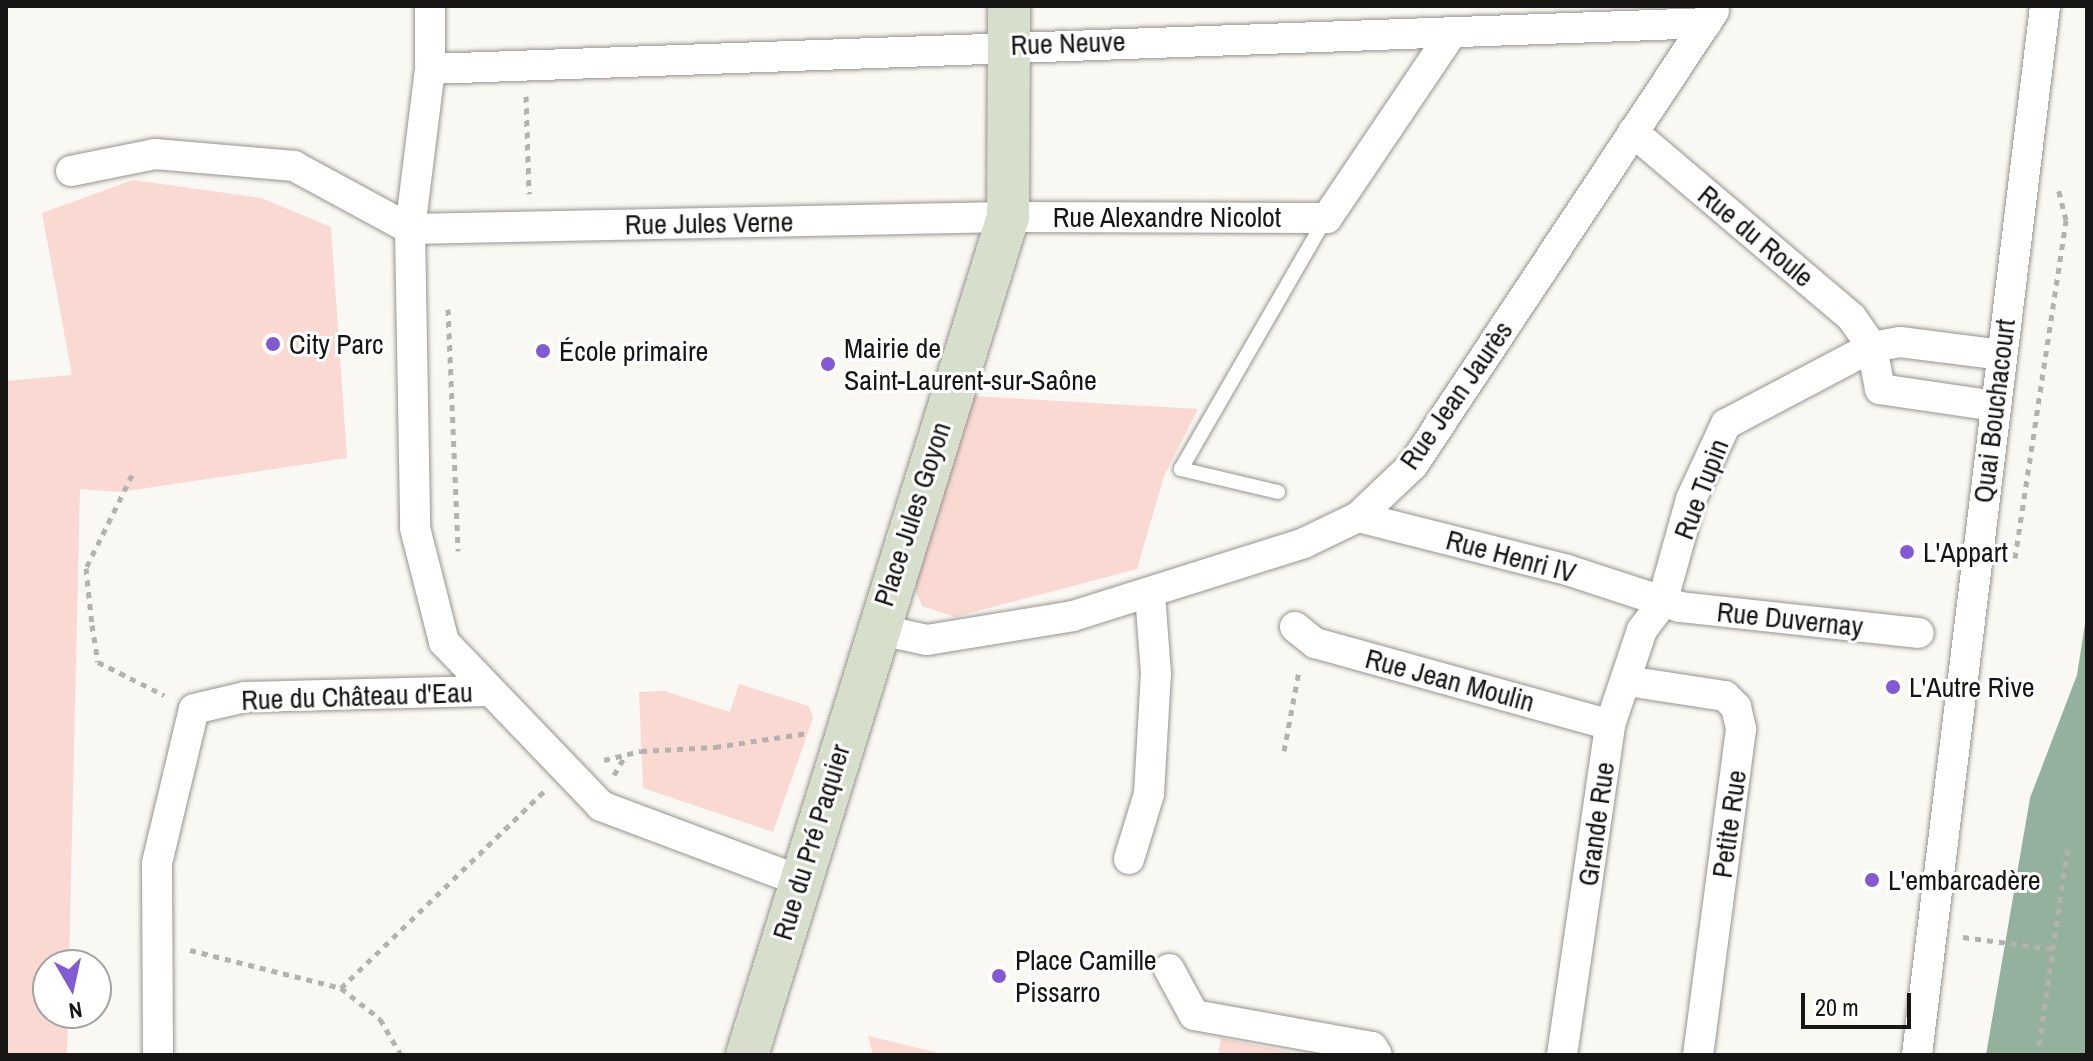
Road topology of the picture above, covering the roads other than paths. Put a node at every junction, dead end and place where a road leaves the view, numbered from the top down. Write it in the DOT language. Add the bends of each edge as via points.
graph roads {
  1 [pos="430,6"];
  2 [pos="2045,6"];
  3 [pos="1711,14"];
  4 [pos="1009,25"];
  5 [pos="1452,33"];
  6 [pos="430,69"];
  7 [pos="1633,132"];
  8 [pos="71,171"];
  9 [pos="1008,217"];
  10 [pos="1327,218"];
  11 [pos="410,229"];
  12 [pos="1872,347"];
  13 [pos="2001,355"];
  14 [pos="1814,379"];
  15 [pos="1880,389"];
  16 [pos="1995,406"];
  17 [pos="1278,492"];
  18 [pos="1358,517"];
  19 [pos="1150,594"];
  20 [pos="1662,603"];
  21 [pos="876,629"];
  22 [pos="1919,633"];
  23 [pos="1305,635"];
  24 [pos="1627,681"];
  25 [pos="487,691"];
  26 [pos="1610,725"];
  27 [pos="1129,859"];
  28 [pos="798,880"];
  29 [pos="1169,969"];
  30 [pos="158,1055"];
  31 [pos="747,1055"];
  32 [pos="1377,1055"];
  33 [pos="1562,1055"];
  34 [pos="1698,1055"];
  35 [pos="1917,1055"];
  1 -- 6 [label="street"];
  2 -- 13 [label="street, Quai Bouchacourt"];
  3 -- 5 [label="street, Rue Neuve"];
  3 -- 7 [label="street, Rue Jean Jaurès"];
  4 -- 5 [label="street, Rue Neuve"];
  4 -- 6 [label="street, Rue Neuve"];
  4 -- 9 [label="street, Place Jules Goyon"];
  5 -- 10 [label="street"];
  6 -- 11 [label="street"];
  7 -- 12 [label="street, Rue du Roule" via="1852,318"];
  7 -- 18 [label="street, Rue Jean Jaurès" via="1413,465"];
  8 -- 11 [label="street" via="155,154 294,166"];
  9 -- 10 [label="street, Rue Alexandre Nicolot"];
  9 -- 11 [label="street, Rue Jules Verne"];
  9 -- 21 [label="street, Place Jules Goyon"];
  10 -- 17 [label="lane" via="1181,469"];
  11 -- 25 [label="street" via="415,528 444,642"];
  12 -- 13 [label="street" via="1900,342"];
  12 -- 14 [label="street, Rue Tupin"];
  12 -- 15 [label="street"];
  13 -- 16 [label="street, Quai Bouchacourt"];
  14 -- 15 [label="street"];
  14 -- 20 [label="street, Rue Tupin" via="1726,424 1691,499"];
  15 -- 16 [label="street"];
  16 -- 35 [label="street, Quai Bouchacourt"];
  18 -- 19 [label="street, Rue Jean Jaurès" via="1304,543"];
  18 -- 20 [label="street, Rue Henri IV" via="1567,570"];
  19 -- 21 [label="street, Rue Jean Jaurès" via="1073,616 927,640"];
  19 -- 27 [label="street" via="1156,674 1149,794"];
  20 -- 22 [label="street, Rue Duvernay"];
  20 -- 24 [label="street, Grande Rue" via="1642,630"];
  21 -- 28 [label="street, Rue du Pré Paquier"];
  23 -- 26 [label="street, Rue Jean Moulin"];
  24 -- 26 [label="street, Grande Rue"];
  24 -- 34 [label="street, Petite Rue" via="1725,696 1736,707 1741,729"];
  25 -- 28 [label="street" via="601,806"];
  25 -- 30 [label="street, Rue du Château d'Eau" via="245,697 194,709 157,863"];
  26 -- 33 [label="street, Grande Rue"];
  28 -- 31 [label="street, Rue du Pré Paquier"];
  29 -- 32 [label="street" via="1194,1015 1372,1047"];
}
